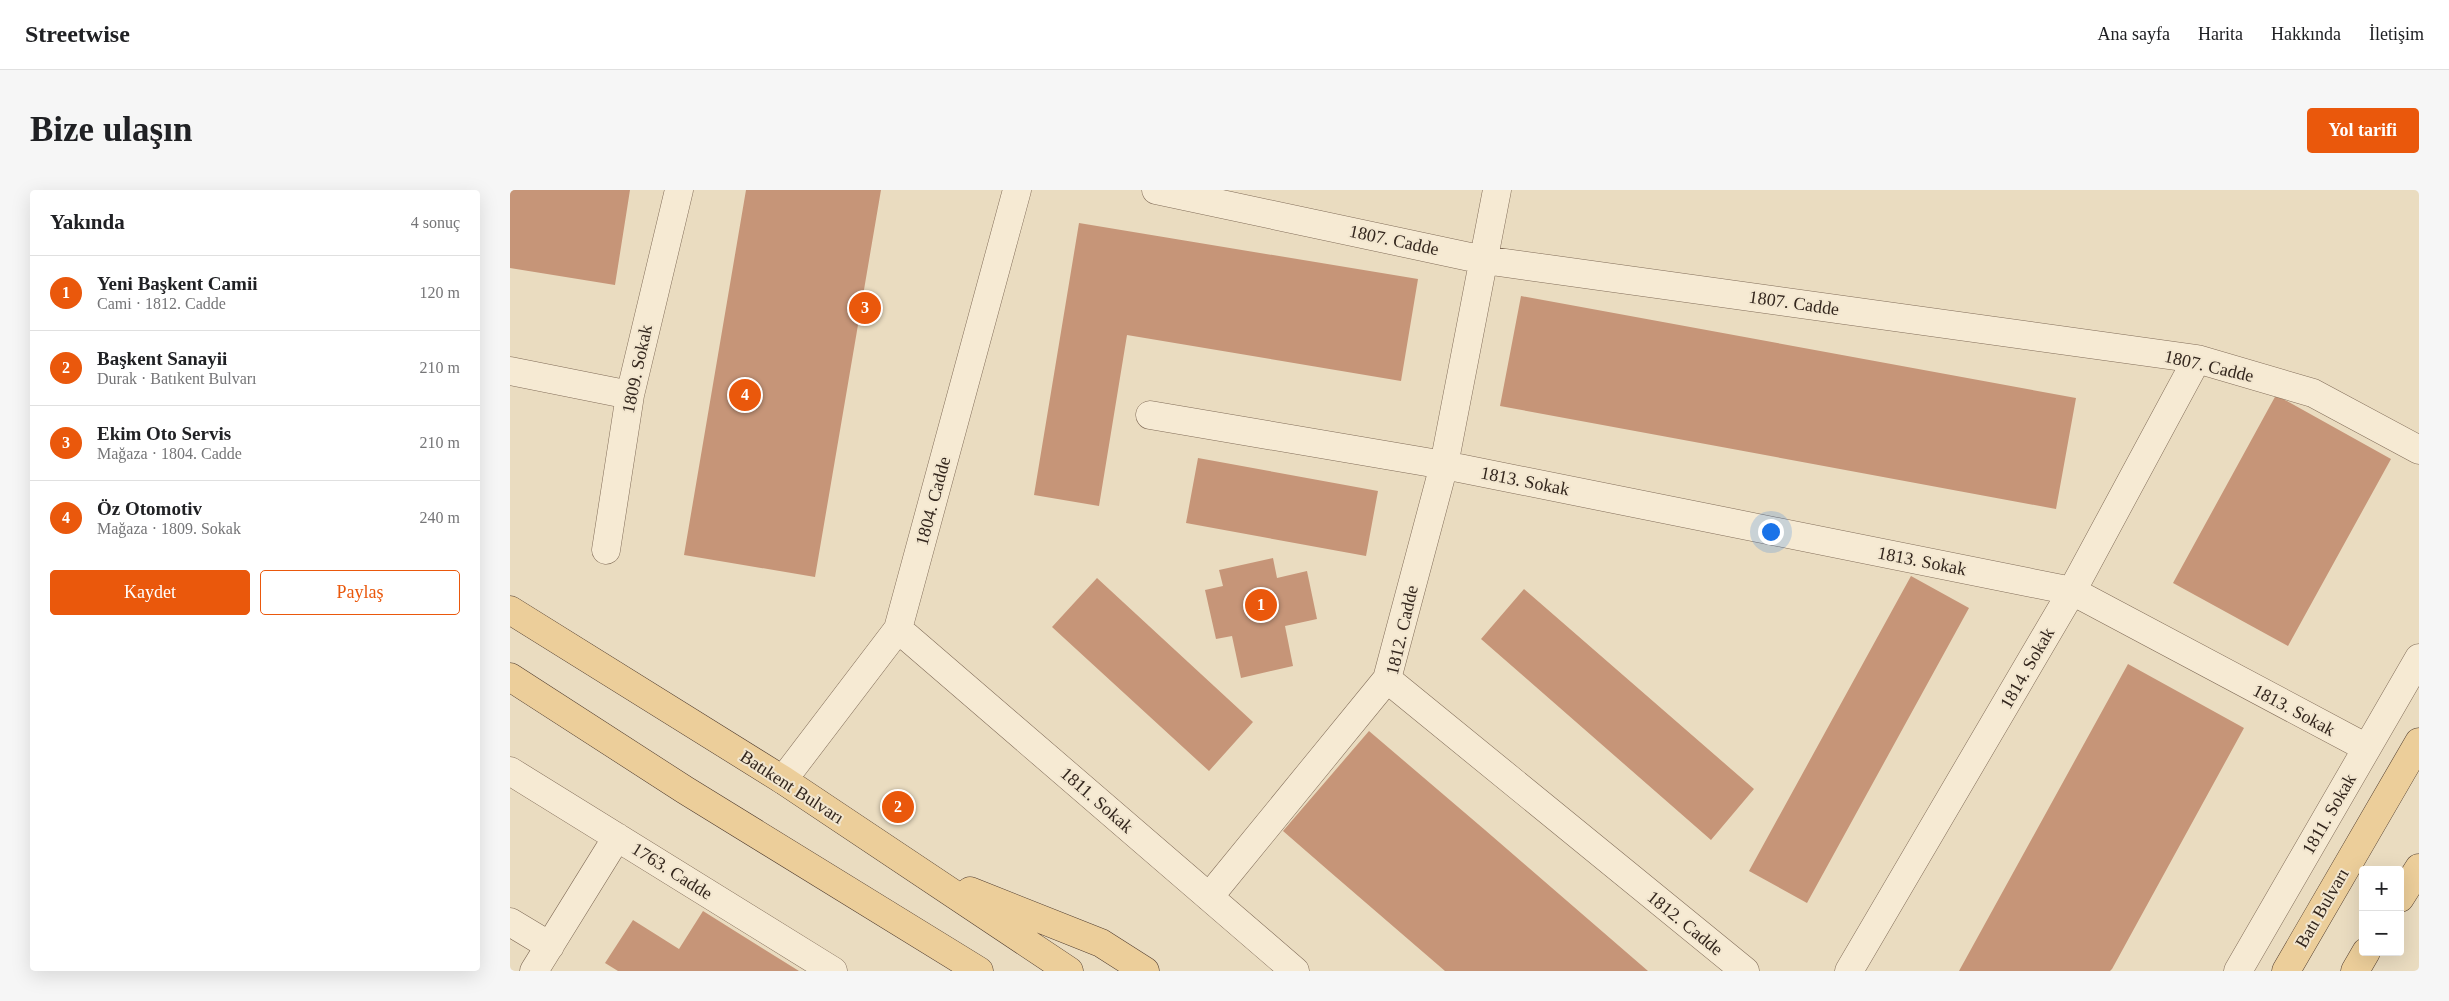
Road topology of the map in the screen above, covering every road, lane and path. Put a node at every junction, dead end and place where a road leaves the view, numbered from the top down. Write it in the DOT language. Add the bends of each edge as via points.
graph roads {
  1 [pos="679,190"];
  2 [pos="1017,190"];
  3 [pos="1156,190"];
  4 [pos="1497,190"];
  5 [pos="1484,260"];
  6 [pos="2197,359"];
  7 [pos="510,372"];
  8 [pos="630,395"];
  9 [pos="1150,415"];
  10 [pos="2419,450"];
  11 [pos="1444,464"];
  12 [pos="606,550"];
  13 [pos="2072,591"];
  14 [pos="510,610"];
  15 [pos="898,629"];
  16 [pos="2419,658"];
  17 [pos="510,677"];
  18 [pos="1387,679"];
  19 [pos="2419,742"];
  20 [pos="2367,748"];
  21 [pos="510,771"];
  22 [pos="783,780"];
  23 [pos="617,837"];
  24 [pos="2419,868"];
  25 [pos="920,870"];
  26 [pos="2404,892"];
  27 [pos="1209,896"];
  28 [pos="510,922"];
  29 [pos="2309,931"];
  30 [pos="550,946"];
  31 [pos="2364,956"];
  32 [pos="534,971"];
  33 [pos="833,971"];
  34 [pos="979,971"];
  35 [pos="1069,971"];
  36 [pos="1145,971"];
  37 [pos="1295,971"];
  38 [pos="1744,971"];
  39 [pos="1849,971"];
  40 [pos="2238,971"];
  41 [pos="2265,971"];
  42 [pos="2286,971"];
  43 [pos="2355,971"];
  1 -- 8 [label="street, 1809. Sokak"];
  2 -- 15 [label="street, 1804. Cadde"];
  3 -- 5 [label="street, 1807. Cadde"];
  4 -- 5 [label="street, 1812. Cadde"];
  5 -- 6 [label="street, 1807. Cadde"];
  5 -- 11 [label="street, 1812. Cadde"];
  6 -- 10 [label="street, 1807. Cadde" via="2313,394"];
  6 -- 13 [label="street, 1814. Sokak"];
  7 -- 8 [label="street"];
  8 -- 12 [label="street, 1809. Sokak"];
  9 -- 11 [label="street, 1813. Sokak"];
  11 -- 13 [label="street, 1813. Sokak"];
  11 -- 18 [label="street, 1812. Cadde"];
  13 -- 20 [label="street, 1813. Sokak"];
  13 -- 39 [label="street, 1814. Sokak"];
  14 -- 22 [label="main road, Batıkent Bulvarı"];
  15 -- 22 [label="street, 1804. Cadde"];
  15 -- 27 [label="street, 1811. Sokak"];
  16 -- 20 [label="street, 1811. Sokak"];
  17 -- 34 [label="main road" via="693,795"];
  18 -- 27 [label="street"];
  18 -- 38 [label="street, 1812. Cadde"];
  19 -- 29 [label="main road, Batı Bulvarı"];
  20 -- 40 [label="street, 1811. Sokak"];
  21 -- 23 [label="street, 1763. Cadde"];
  22 -- 25 [label="main road, Batıkent Bulvarı"];
  23 -- 30 [label="street"];
  23 -- 33 [label="street, 1763. Cadde"];
  24 -- 26 [label="main road"];
  25 -- 35 [label="main road, Batıkent Bulvarı"];
  25 -- 36 [label="main road" via="1101,943"];
  27 -- 37 [label="street, 1811. Sokak"];
  28 -- 30 [label="street"];
  29 -- 41 [label="main road" via="2291,937"];
  29 -- 42 [label="main road, Batı Bulvarı"];
  30 -- 32 [label="street"];
  31 -- 43 [label="main road"];
}
